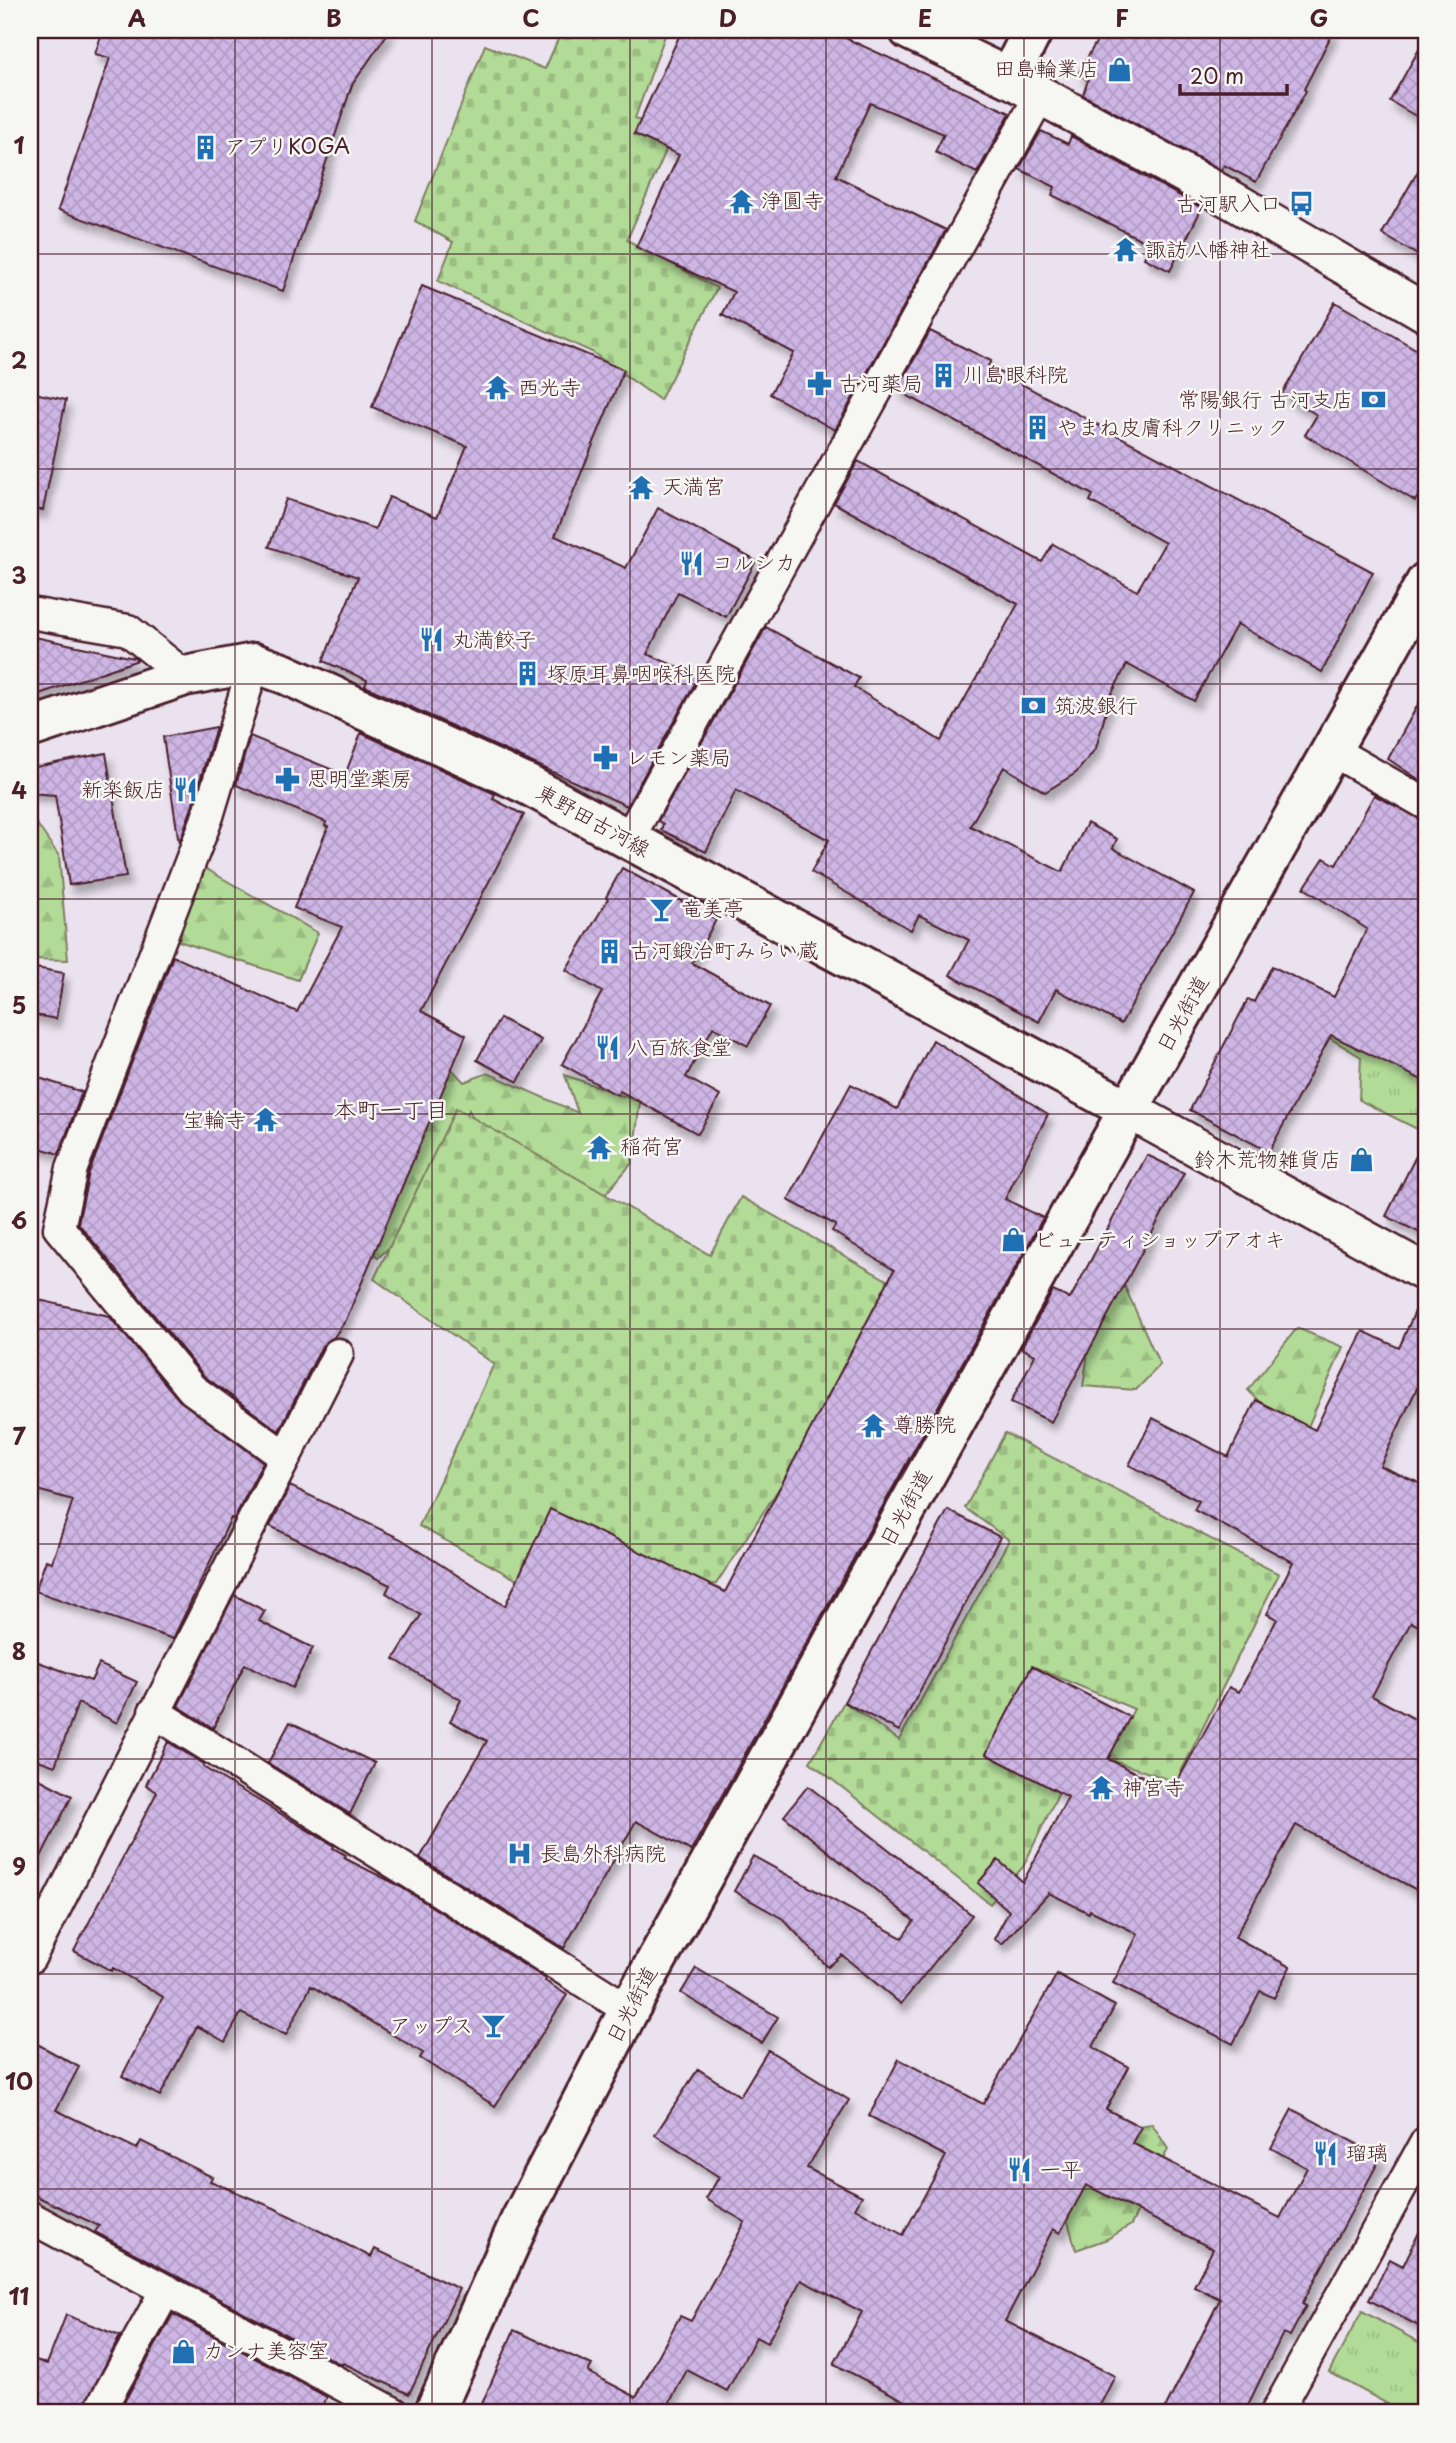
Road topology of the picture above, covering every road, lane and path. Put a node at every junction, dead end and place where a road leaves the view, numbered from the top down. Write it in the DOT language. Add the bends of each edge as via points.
graph roads {
  1 [pos="909,30"];
  2 [pos="1033,30"];
  3 [pos="1025,86"];
  4 [pos="1426,313"];
  5 [pos="1426,582"];
  6 [pos="30,613"];
  7 [pos="254,663"];
  8 [pos="185,676"];
  9 [pos="30,728"];
  10 [pos="1331,750"];
  11 [pos="1426,804"];
  12 [pos="628,840"];
  13 [pos="1129,1110"];
  14 [pos="1426,1273"];
  15 [pos="338,1354"];
  16 [pos="284,1456"];
  17 [pos="154,1712"];
  18 [pos="30,1958"];
  19 [pos="629,2010"];
  20 [pos="1426,2142"];
  21 [pos="30,2217"];
  22 [pos="166,2290"];
  23 [pos="98,2413"];
  24 [pos="394,2413"];
  25 [pos="434,2413"];
  26 [pos="1276,2413"];
  1 -- 3 [label="main road"];
  2 -- 3 [label="main road"];
  3 -- 4 [label="street"];
  3 -- 12 [label="street"];
  5 -- 10 [label="main road, 日光街道"];
  6 -- 8 [label="street" via="128,630"];
  7 -- 8 [label="main road"];
  7 -- 12 [label="main road, 東野田古河線" via="528,785"];
  7 -- 16 [label="street" via="208,816 72,1168 59,1228 192,1389"];
  8 -- 9 [label="main road"];
  10 -- 11 [label="street"];
  10 -- 13 [label="main road, 日光街道"];
  12 -- 13 [label="main road, 東野田古河線"];
  13 -- 14 [label="street"];
  13 -- 19 [label="main road, 日光街道"];
  15 -- 16 [label="street"];
  16 -- 17 [label="street"];
  17 -- 18 [label="street"];
  17 -- 19 [label="street"];
  19 -- 25 [label="main road, 日光街道" via="520,2221"];
  20 -- 26 [label="street"];
  21 -- 22 [label="street"];
  22 -- 23 [label="street"];
  22 -- 24 [label="street"];
}
